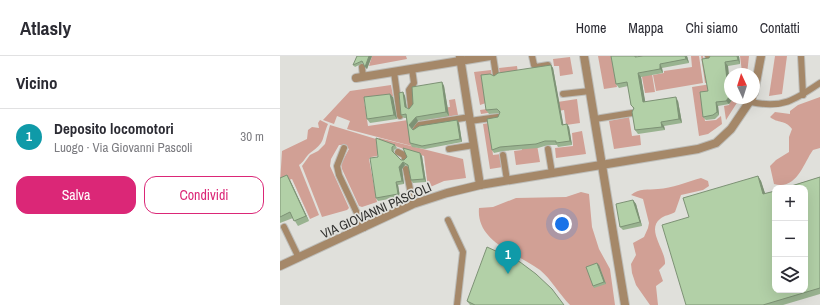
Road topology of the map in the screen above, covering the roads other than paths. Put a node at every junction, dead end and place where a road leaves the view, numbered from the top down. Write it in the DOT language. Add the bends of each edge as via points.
graph roads {
  1 [pos="492,56"];
  2 [pos="532,56"];
  3 [pos="584,56"];
  4 [pos="761,56"];
  5 [pos="801,56"];
  6 [pos="461,58"];
  7 [pos="548,65"];
  8 [pos="362,66"];
  9 [pos="412,68"];
  10 [pos="759,68"];
  11 [pos="394,72"];
  12 [pos="496,75"];
  13 [pos="360,77"];
  14 [pos="820,83"];
  15 [pos="590,90"];
  16 [pos="563,94"];
  17 [pos="803,95"];
  18 [pos="760,103"];
  19 [pos="749,104"];
  20 [pos="411,108"];
  21 [pos="632,113"];
  22 [pos="400,116"];
  23 [pos="498,117"];
  24 [pos="470,119"];
  25 [pos="595,119"];
  26 [pos="416,128"];
  27 [pos="474,145"];
  28 [pos="344,148"];
  29 [pos="449,149"];
  30 [pos="548,149"];
  31 [pos="398,152"];
  32 [pos="503,155"];
  33 [pos="405,159"];
  34 [pos="603,165"];
  35 [pos="406,169"];
  36 [pos="552,173"];
  37 [pos="507,180"];
  38 [pos="480,184"];
  39 [pos="413,204"];
  40 [pos="448,220"];
  41 [pos="284,227"];
  42 [pos="364,228"];
  43 [pos="299,258"];
  44 [pos="280,266"];
  45 [pos="457,305"];
  46 [pos="625,305"];
  1 -- 6 [label="street"];
  1 -- 12 [label="lane"];
  2 -- 7 [label="lane" via="536,67"];
  3 -- 15 [label="street"];
  4 -- 10 [label="street"];
  5 -- 17 [label="lane"];
  6 -- 9 [label="street"];
  6 -- 24 [label="street"];
  8 -- 13 [label="lane"];
  9 -- 11 [label="street"];
  9 -- 20 [label="lane" via="414,83 409,90"];
  11 -- 13 [label="street"];
  11 -- 22 [label="lane"];
  14 -- 17 [label="lane"];
  15 -- 16 [label="lane"];
  15 -- 25 [label="street"];
  17 -- 18 [label="lane" via="779,105 767,106"];
  19 -- 34 [label="street, VIA GIOVANNI PASCOLI" via="731,129 716,143 698,149"];
  21 -- 25 [label="lane"];
  23 -- 24 [label="lane"];
  24 -- 26 [label="lane" via="419,125"];
  24 -- 27 [label="street"];
  25 -- 34 [label="street"];
  27 -- 29 [label="lane"];
  27 -- 38 [label="street"];
  28 -- 42 [label="lane" via="337,166 339,175"];
  30 -- 36 [label="lane"];
  31 -- 33 [label="lane" via="404,155"];
  32 -- 37 [label="lane"];
  34 -- 36 [label="street, VIA GIOVANNI PASCOLI"];
  34 -- 46 [label="street"];
  35 -- 39 [label="lane"];
  36 -- 37 [label="street, VIA GIOVANNI PASCOLI"];
  37 -- 38 [label="street, VIA GIOVANNI PASCOLI"];
  38 -- 39 [label="street, VIA GIOVANNI PASCOLI"];
  39 -- 42 [label="street, VIA GIOVANNI PASCOLI"];
  40 -- 45 [label="lane" via="463,252"];
  41 -- 43 [label="lane"];
  42 -- 43 [label="street, VIA GIOVANNI PASCOLI"];
  43 -- 44 [label="street, VIA GIOVANNI PASCOLI"];
}
